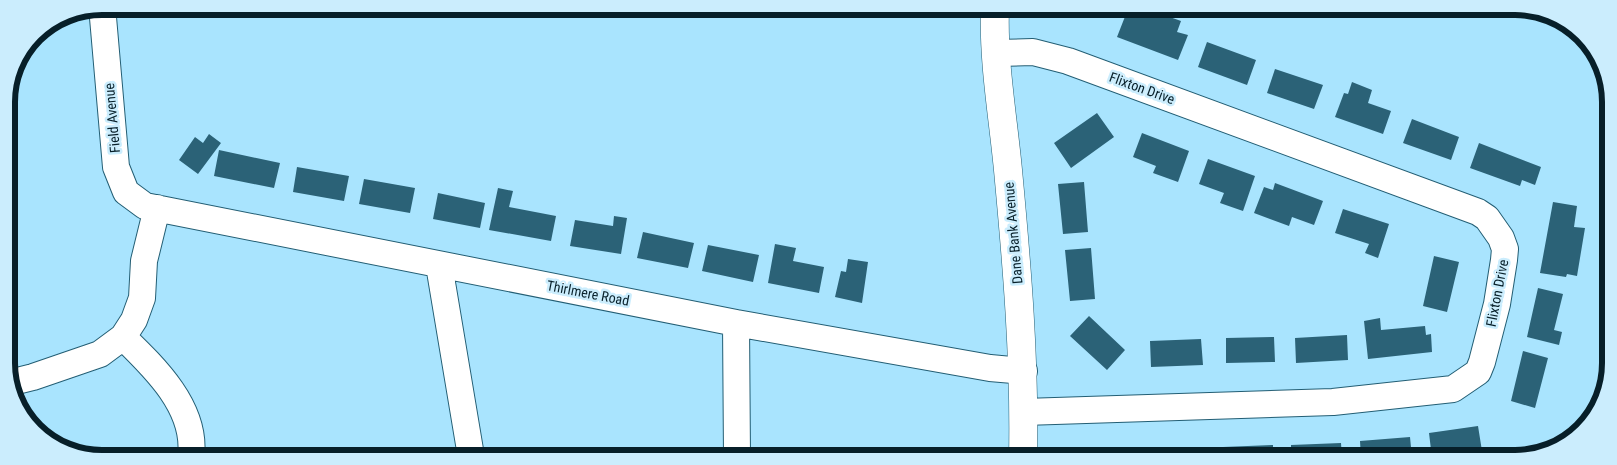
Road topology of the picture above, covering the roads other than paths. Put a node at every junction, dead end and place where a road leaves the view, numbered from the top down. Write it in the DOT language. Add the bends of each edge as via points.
graph roads {
  1 [pos="103,15"];
  2 [pos="995,15"];
  3 [pos="996,53"];
  4 [pos="157,208"];
  5 [pos="439,265"];
  6 [pos="736,323"];
  7 [pos="123,337"];
  8 [pos="1024,371"];
  9 [pos="17,381"];
  10 [pos="1024,412"];
  11 [pos="191,450"];
  12 [pos="469,450"];
  13 [pos="737,450"];
  14 [pos="1024,450"];
  1 -- 4 [label="street, Field Avenue" via="116,167 126,192 145,206"];
  2 -- 3 [label="street, Dane Bank Avenue"];
  3 -- 8 [label="street, Dane Bank Avenue"];
  3 -- 10 [label="street, Flixton Drive" via="1033,52 1068,61 1478,212 1493,225 1505,249 1497,304 1482,362 1478,372 1453,390 1333,402"];
  4 -- 5 [label="street, Thirlmere Road"];
  4 -- 7 [label="street" via="144,261 142,298"];
  5 -- 6 [label="street, Thirlmere Road"];
  5 -- 12 [label="street"];
  6 -- 8 [label="street, Thirlmere Road" via="990,368"];
  6 -- 13 [label="street"];
  7 -- 9 [label="street" via="100,354"];
  7 -- 11 [label="street" via="149,362 179,403 191,435"];
  8 -- 10 [label="street, Dane Bank Avenue"];
  10 -- 14 [label="street, Dane Bank Avenue"];
}
